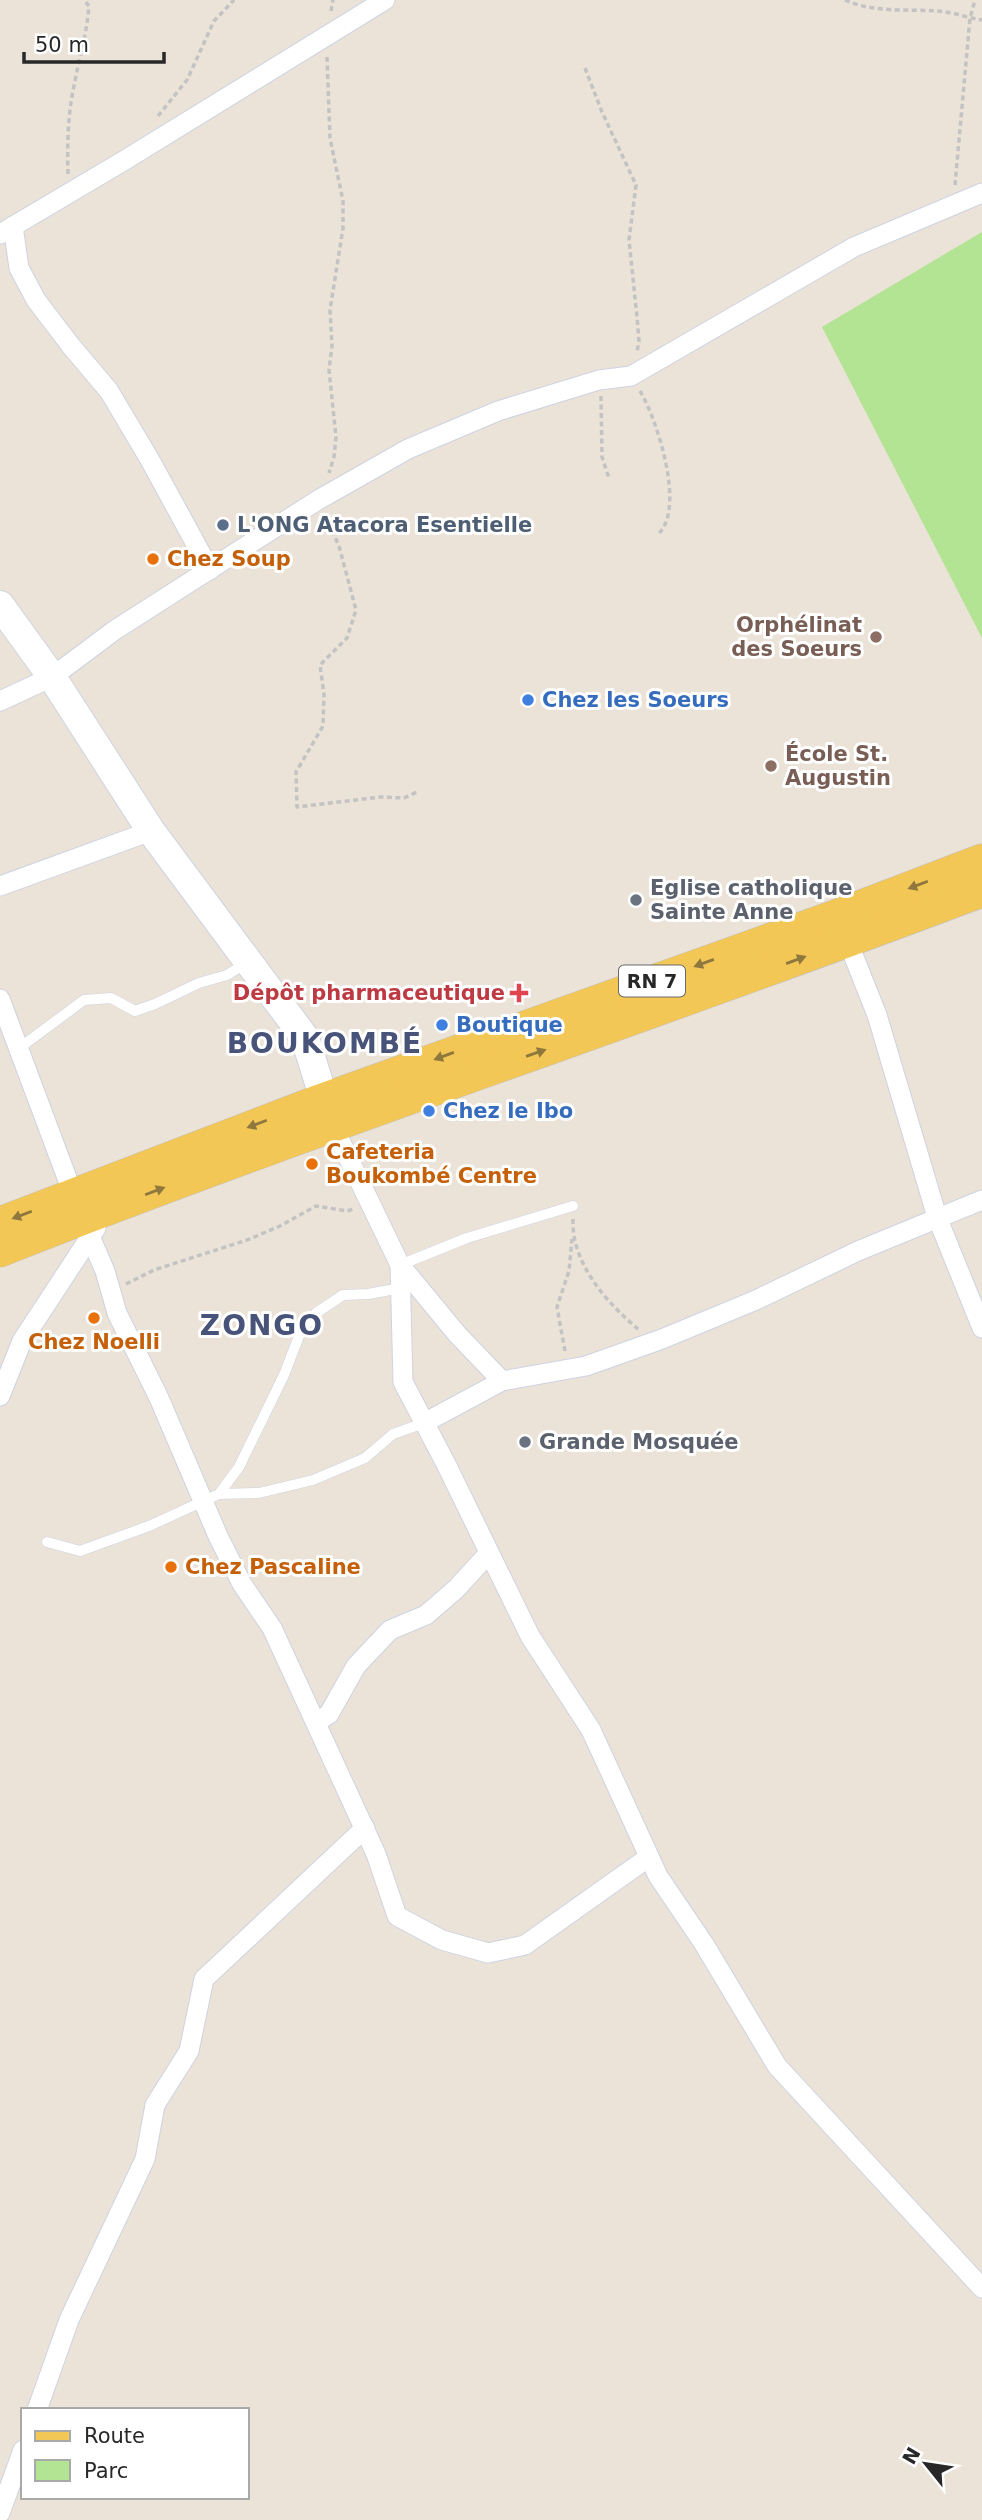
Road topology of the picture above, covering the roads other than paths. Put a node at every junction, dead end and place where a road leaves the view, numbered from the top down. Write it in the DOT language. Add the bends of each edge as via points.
graph roads {
  1 [pos="385,0"];
  2 [pos="982,193"];
  3 [pos="7,230"];
  4 [pos="210,570"];
  5 [pos="0,605"];
  6 [pos="52,677"];
  7 [pos="0,701"];
  8 [pos="150,831"];
  9 [pos="982,860"];
  10 [pos="0,887"];
  11 [pos="982,891"];
  12 [pos="848,942"];
  13 [pos="248,961"];
  14 [pos="0,999"];
  15 [pos="18,1049"];
  16 [pos="328,1111"];
  17 [pos="982,1200"];
  18 [pos="573,1206"];
  19 [pos="82,1216"];
  20 [pos="937,1217"];
  21 [pos="0,1223"];
  22 [pos="0,1251"];
  23 [pos="400,1265"];
  24 [pos="401,1288"];
  25 [pos="982,1328"];
  26 [pos="502,1381"];
  27 [pos="0,1396"];
  28 [pos="424,1423"];
  29 [pos="211,1499"];
  30 [pos="47,1542"];
  31 [pos="489,1553"];
  32 [pos="316,1723"];
  33 [pos="365,1828"];
  34 [pos="649,1857"];
  35 [pos="982,2288"];
  36 [pos="38,2408"];
  37 [pos="21,2455"];
  38 [pos="0,2513"];
  1 -- 3 [label="street"];
  2 -- 4 [label="street" via="853,247 631,376 599,380 498,411 408,449"];
  3 -- 4 [label="street" via="36,300 109,391"];
  4 -- 6 [label="street" via="115,630"];
  5 -- 6 [label="main road"];
  6 -- 7 [label="street"];
  6 -- 8 [label="main road"];
  8 -- 10 [label="street"];
  8 -- 13 [label="main road"];
  9 -- 16 [label="main road, RN 7, one-way"];
  11 -- 12 [label="main road, RN 7"];
  16 -- 12 [label="main road, RN 7, one-way"];
  12 -- 20 [label="street" via="877,1014"];
  13 -- 15 [label="lane" via="227,975 135,1011 111,998 84,1000"];
  13 -- 16 [label="main road" via="305,1038"];
  14 -- 15 [label="street"];
  15 -- 19 [label="street"];
  16 -- 19 [label="main road, RN 7, one-way"];
  19 -- 16 [label="main road, RN 7, one-way"];
  16 -- 23 [label="street"];
  17 -- 20 [label="street"];
  18 -- 23 [label="lane" via="467,1238"];
  19 -- 21 [label="main road, RN 7, one-way"];
  19 -- 22 [label="main road, RN 7"];
  19 -- 27 [label="street"];
  19 -- 29 [label="street" via="117,1313"];
  20 -- 25 [label="street"];
  20 -- 26 [label="street" via="652,1342 586,1366"];
  23 -- 24 [label="street"];
  23 -- 26 [label="street"];
  24 -- 28 [label="street" via="402,1382"];
  24 -- 29 [label="lane" via="343,1295 316,1313 301,1331 239,1467"];
  26 -- 28 [label="street"];
  28 -- 29 [label="lane" via="393,1434 365,1458 313,1480"];
  28 -- 31 [label="street"];
  29 -- 30 [label="lane" via="80,1552"];
  29 -- 32 [label="street" via="242,1584 272,1628"];
  31 -- 32 [label="street" via="426,1615 390,1630 356,1666 329,1714"];
  31 -- 34 [label="street" via="530,1636 591,1730"];
  32 -- 33 [label="street"];
  33 -- 34 [label="street" via="397,1916 442,1940 488,1953 525,1945"];
  33 -- 36 [label="street" via="204,1979 189,2051 155,2105 145,2159 69,2320"];
  34 -- 35 [label="street" via="777,2067"];
  37 -- 38 [label="street"];
}
